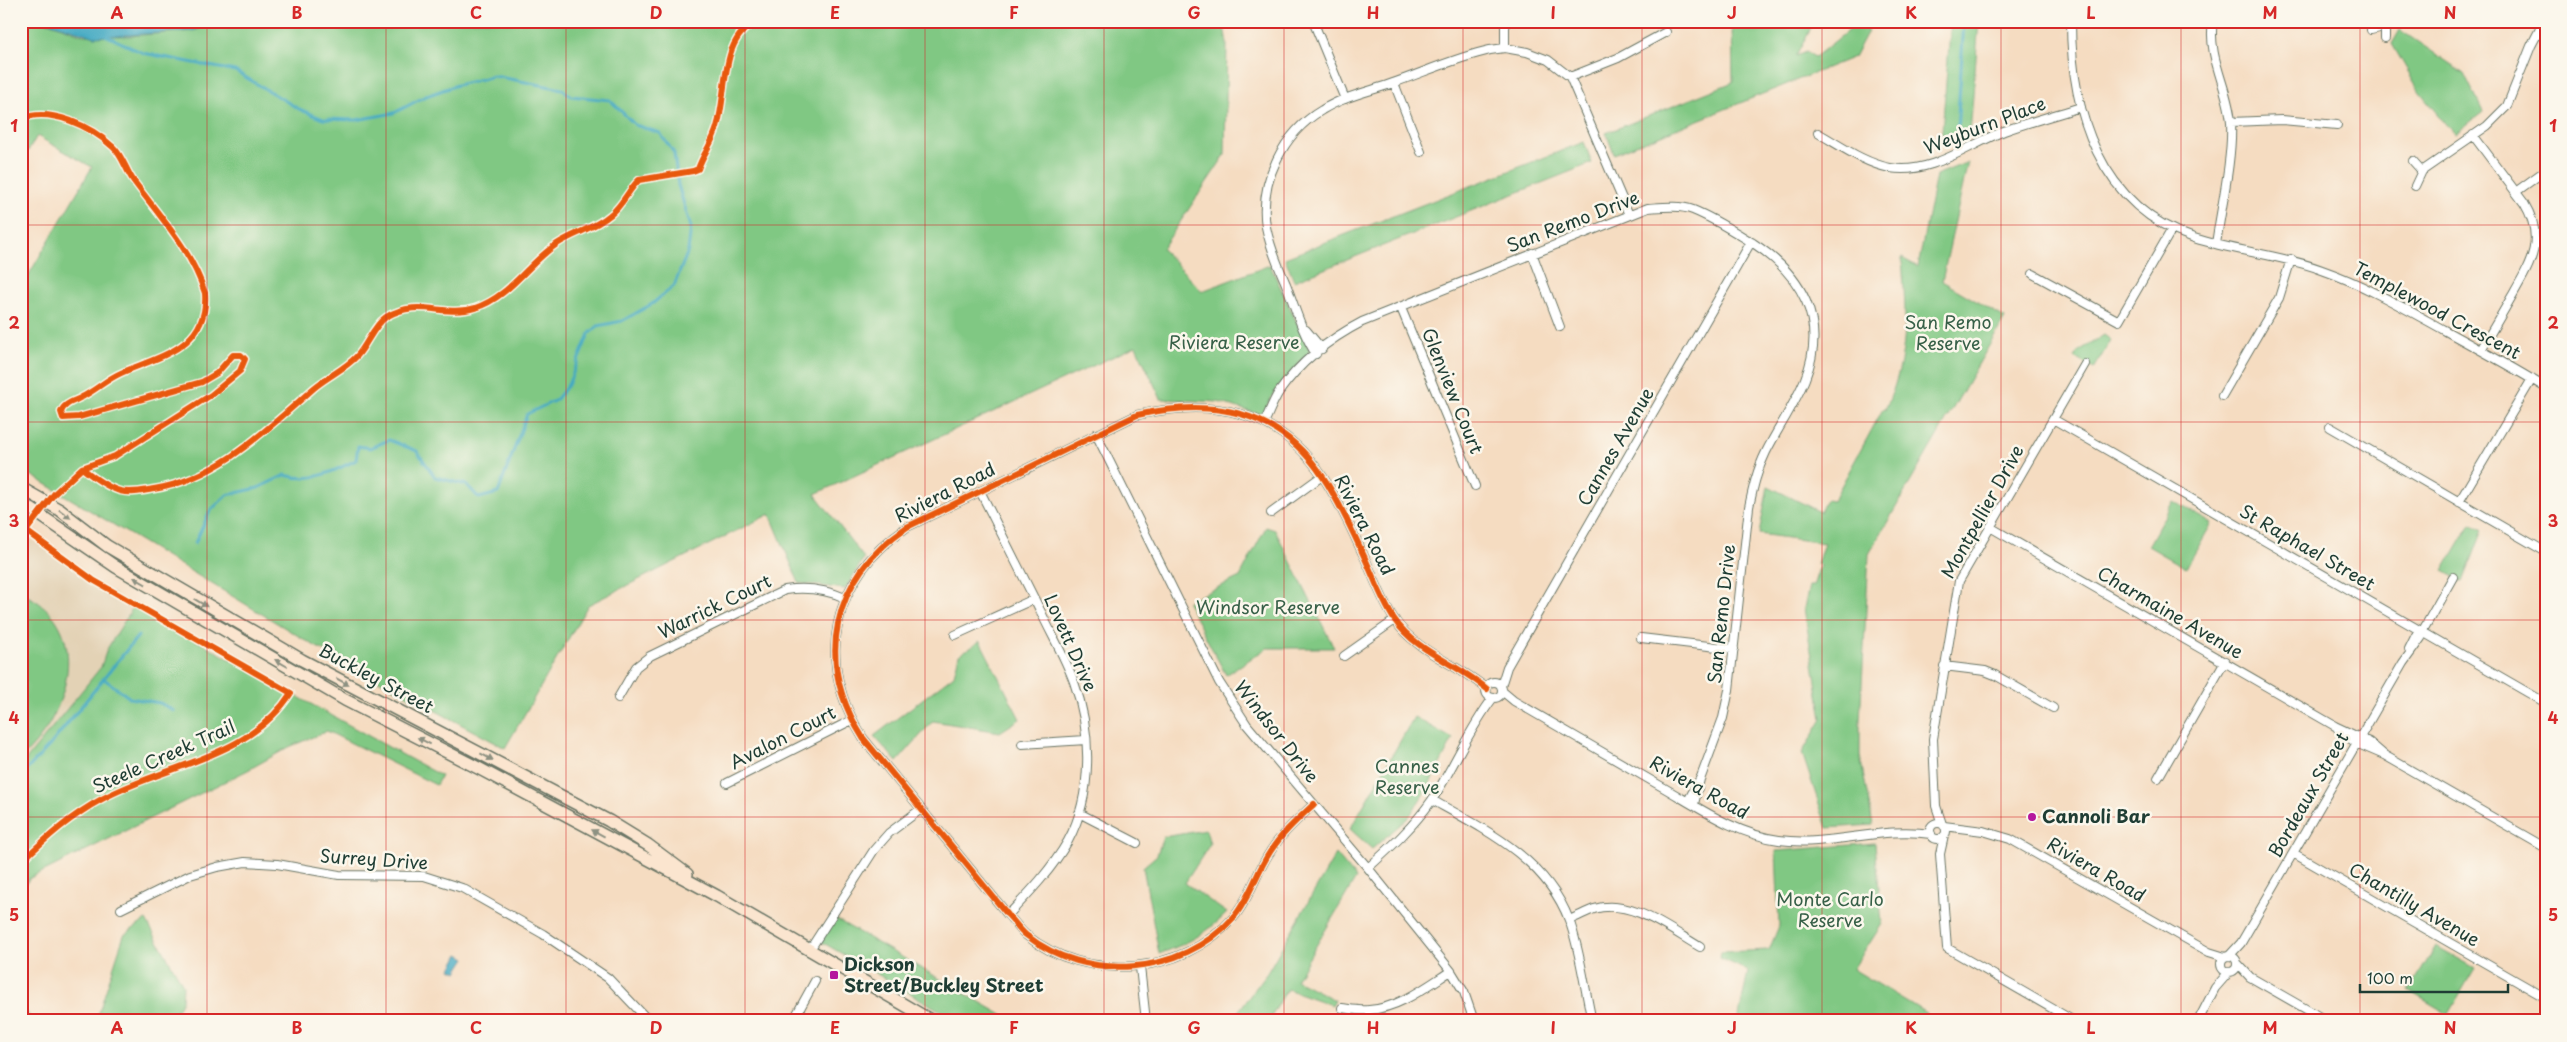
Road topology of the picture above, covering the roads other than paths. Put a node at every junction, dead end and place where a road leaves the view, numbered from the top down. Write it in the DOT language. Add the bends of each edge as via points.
graph roads {
  1 [pos="1313,21"];
  2 [pos="1505,21"];
  3 [pos="2071,21"];
  4 [pos="2213,21"];
  5 [pos="2544,21"];
  6 [pos="2384,24"];
  7 [pos="2371,30"];
  8 [pos="1666,32"];
  9 [pos="2385,38"];
  10 [pos="1505,48"];
  11 [pos="1570,77"];
  12 [pos="1394,83"];
  13 [pos="1345,99"];
  14 [pos="2081,107"];
  15 [pos="2231,122"];
  16 [pos="2337,125"];
  17 [pos="1818,133"];
  18 [pos="2474,135"];
  19 [pos="1421,152"];
  20 [pos="2413,161"];
  21 [pos="2546,170"];
  22 [pos="2422,171"];
  23 [pos="2415,186"];
  24 [pos="2517,191"];
  25 [pos="1629,215"];
  26 [pos="2172,229"];
  27 [pos="1751,242"];
  28 [pos="2216,244"];
  29 [pos="1532,253"];
  30 [pos="2291,259"];
  31 [pos="2033,274"];
  32 [pos="1401,308"];
  33 [pos="1560,327"];
  34 [pos="2481,350"];
  35 [pos="1319,351"];
  36 [pos="2085,364"];
  37 [pos="2532,379"];
  38 [pos="2546,388"];
  39 [pos="2222,396"];
  40 [pos="2053,419"];
  41 [pos="1264,423"];
  42 [pos="2330,427"];
  43 [pos="1096,434"];
  44 [pos="1322,476"];
  45 [pos="1475,486"];
  46 [pos="21,488"];
  47 [pos="980,491"];
  48 [pos="21,502"];
  49 [pos="2459,502"];
  50 [pos="1271,513"];
  51 [pos="1990,527"];
  52 [pos="2546,552"];
  53 [pos="2453,577"];
  54 [pos="845,598"];
  55 [pos="1034,599"];
  56 [pos="1395,620"];
  57 [pos="2422,632"];
  58 [pos="955,636"];
  59 [pos="1641,638"];
  60 [pos="1734,649"];
  61 [pos="1344,656"];
  62 [pos="2226,661"];
  63 [pos="1944,666"];
  64 [pos="1494,690"];
  65 [pos="618,698"];
  66 [pos="2546,703"];
  67 [pos="2053,708"];
  68 [pos="852,720"];
  69 [pos="1086,740"];
  70 [pos="2358,740"];
  71 [pos="1022,744"];
  72 [pos="2158,778"];
  73 [pos="727,783"];
  74 [pos="1432,800"];
  75 [pos="1691,802"];
  76 [pos="1314,804"];
  77 [pos="1936,806"];
  78 [pos="922,809"];
  79 [pos="1079,813"];
  80 [pos="1933,825"];
  81 [pos="1944,830"];
  82 [pos="1916,833"];
  83 [pos="1932,836"];
  84 [pos="1137,844"];
  85 [pos="2546,848"];
  86 [pos="2293,853"];
  87 [pos="1940,854"];
  88 [pos="1368,868"];
  89 [pos="717,896"];
  90 [pos="121,909"];
  91 [pos="1008,915"];
  92 [pos="1569,920"];
  93 [pos="2242,943"];
  94 [pos="1700,947"];
  95 [pos="809,951"];
  96 [pos="2209,952"];
  97 [pos="2227,956"];
  98 [pos="1140,967"];
  99 [pos="2221,967"];
  100 [pos="2234,967"];
  101 [pos="1451,971"];
  102 [pos="815,981"];
  103 [pos="2215,988"];
  104 [pos="2546,998"];
  105 [pos="1342,1008"];
  106 [pos="649,1021"];
  107 [pos="793,1021"];
  108 [pos="932,1021"];
  109 [pos="1146,1021"];
  110 [pos="1474,1021"];
  111 [pos="1592,1021"];
  112 [pos="2074,1021"];
  113 [pos="2198,1021"];
  114 [pos="2327,1021"];
  1 -- 13 [label="street"];
  2 -- 10 [label="street"];
  3 -- 14 [label="street, Templewood Crescent" via="2073,66"];
  4 -- 15 [label="street" via="2213,54"];
  5 -- 18 [label="street" via="2511,98 2500,114"];
  6 -- 7 [label="street"];
  6 -- 9 [label="street"];
  8 -- 11 [label="street" via="1618,58"];
  10 -- 11 [label="street" via="1548,60"];
  10 -- 12 [label="street" via="1476,53"];
  11 -- 25 [label="street"];
  12 -- 13 [label="street"];
  12 -- 19 [label="street"];
  13 -- 35 [label="street" via="1322,110 1299,128 1281,151 1270,176 1266,200 1266,226 1273,254 1306,339"];
  14 -- 17 [label="street, Weyburn Place" via="2006,131 1941,160 1913,168 1889,168 1872,162"];
  14 -- 26 [label="street, Templewood Crescent" via="2089,137 2120,189"];
  15 -- 16 [label="street" via="2282,120"];
  15 -- 28 [label="street"];
  18 -- 22 [label="street"];
  18 -- 24 [label="street"];
  20 -- 22 [label="street"];
  21 -- 24 [label="street"];
  22 -- 23 [label="street"];
  24 -- 34 [label="street" via="2534,224 2534,252"];
  25 -- 27 [label="street, San Remo Drive" via="1648,208 1672,206 1693,210"];
  25 -- 29 [label="street, San Remo Drive"];
  26 -- 28 [label="street, Templewood Crescent"];
  26 -- 31 [label="street" via="2119,321"];
  27 -- 60 [label="street, San Remo Drive" via="1785,267 1799,285 1809,307 1812,358 1805,380 1765,454 1754,482"];
  27 -- 64 [label="street, Cannes Avenue"];
  28 -- 30 [label="street, Templewood Crescent"];
  29 -- 32 [label="street, San Remo Drive"];
  29 -- 33 [label="street"];
  30 -- 34 [label="street, Templewood Crescent" via="2365,287"];
  30 -- 39 [label="street" via="2279,298"];
  32 -- 35 [label="street, San Remo Drive" via="1362,322 1336,336"];
  32 -- 45 [label="street, Glenview Court"];
  34 -- 37 [label="street, Templewood Crescent"];
  35 -- 41 [label="street, San Remo Drive" via="1279,392"];
  36 -- 40 [label="street, Montpellier Drive"];
  37 -- 38 [label="street, Templewood Crescent"];
  37 -- 49 [label="street"];
  40 -- 51 [label="street, Montpellier Drive"];
  40 -- 57 [label="street, St Raphael Street"];
  41 -- 43 [label="street, Riviera Road" via="1223,408 1194,406 1165,408 1137,415"];
  41 -- 44 [label="street, Riviera Road" via="1304,452"];
  42 -- 49 [label="street"];
  43 -- 47 [label="street, Riviera Road"];
  43 -- 76 [label="street, Windsor Drive" via="1219,682 1247,725"];
  44 -- 50 [label="street"];
  44 -- 56 [label="street, Riviera Road" via="1337,499"];
  46 -- 89 [label="main road, Buckley Street, one-way" via="60,510 107,546 294,656 609,821 648,845"];
  47 -- 54 [label="street, Riviera Road" via="907,527 890,539 864,565"];
  47 -- 55 [label="street, Lovett Drive"];
  89 -- 48 [label="main road, Buckley Street, one-way" via="345,700 116,567"];
  49 -- 52 [label="street"];
  51 -- 62 [label="street, Charmaine Avenue"];
  51 -- 63 [label="street, Montpellier Drive" via="1959,581"];
  53 -- 57 [label="street, Bordeaux Street"];
  54 -- 65 [label="street, Warrick Court" via="826,590 802,587 785,590 650,656 636,667"];
  54 -- 68 [label="street, Riviera Road" via="836,636 835,657 842,698"];
  55 -- 58 [label="street"];
  55 -- 69 [label="street, Lovett Drive" via="1074,681"];
  56 -- 61 [label="street"];
  56 -- 64 [label="street, Riviera Road" via="1426,650"];
  57 -- 66 [label="street, St Raphael Street"];
  57 -- 70 [label="street, Bordeaux Street"];
  59 -- 60 [label="street"];
  60 -- 75 [label="street, San Remo Drive" via="1723,718 1699,790"];
  62 -- 70 [label="street, Charmaine Avenue"];
  62 -- 72 [label="street"];
  63 -- 67 [label="street" via="1986,671"];
  63 -- 77 [label="street, Montpellier Drive" via="1933,739"];
  64 -- 74 [label="street, Cannes Avenue"];
  64 -- 75 [label="street, Riviera Road"];
  68 -- 73 [label="street, Avalon Court"];
  68 -- 78 [label="street, Riviera Road"];
  69 -- 71 [label="street"];
  69 -- 79 [label="street, Lovett Drive" via="1087,762"];
  70 -- 85 [label="street, Charmaine Avenue"];
  70 -- 86 [label="street, Bordeaux Street"];
  74 -- 88 [label="street, Cannes Avenue" via="1412,826"];
  74 -- 92 [label="street" via="1515,849 1553,890"];
  75 -- 82 [label="street, Riviera Road" via="1744,831 1783,840"];
  76 -- 88 [label="street, Windsor Drive"];
  76 -- 98 [label="street, Riviera Road" via="1269,853 1244,904 1232,919 1190,951"];
  77 -- 80 [label="street, Montpellier Drive"];
  77 -- 81 [label="street, Montpellier Drive"];
  78 -- 91 [label="street, Riviera Road"];
  78 -- 95 [label="street" via="889,833 874,850"];
  79 -- 84 [label="street"];
  79 -- 91 [label="street, Lovett Drive" via="1052,866"];
  80 -- 81 [label="street, Riviera Road"];
  80 -- 82 [label="street, Riviera Road"];
  80 -- 83 [label="street, Montpellier Drive"];
  81 -- 83 [label="street, Riviera Road" via="1937,839"];
  81 -- 87 [label="street"];
  81 -- 96 [label="street, Riviera Road" via="1983,831 2010,839"];
  82 -- 83 [label="street, Riviera Road"];
  83 -- 87 [label="street"];
  86 -- 93 [label="street, Bordeaux Street"];
  86 -- 104 [label="street, Chantilly Avenue"];
  87 -- 112 [label="street" via="1946,948"];
  88 -- 101 [label="street, Windsor Drive"];
  89 -- 95 [label="main road, Buckley Street"];
  90 -- 106 [label="street, Surrey Drive" via="190,875 245,862 339,875 424,876 462,888 543,934 608,978"];
  91 -- 98 [label="street, Riviera Road" via="1025,934 1051,950 1110,967"];
  92 -- 94 [label="street" via="1594,909 1617,907 1633,910"];
  92 -- 111 [label="street"];
  93 -- 97 [label="street, Bordeaux Street"];
  93 -- 100 [label="street, Bordeaux Street"];
  95 -- 108 [label="main road, Buckley Street"];
  96 -- 97 [label="street, Riviera Road"];
  96 -- 99 [label="street, Riviera Road"];
  97 -- 99 [label="street, Bordeaux Street"];
  97 -- 100 [label="street, Riviera Road" via="2233,956"];
  98 -- 109 [label="street"];
  99 -- 100 [label="street, Riviera Road"];
  99 -- 103 [label="street, Bordeaux Street"];
  100 -- 103 [label="street, Bordeaux Street"];
  100 -- 114 [label="street"];
  101 -- 105 [label="street" via="1416,994 1390,1006 1368,1010"];
  101 -- 110 [label="street, Windsor Drive" via="1464,992"];
  102 -- 107 [label="street"];
  103 -- 113 [label="street, Bordeaux Street"];
}
